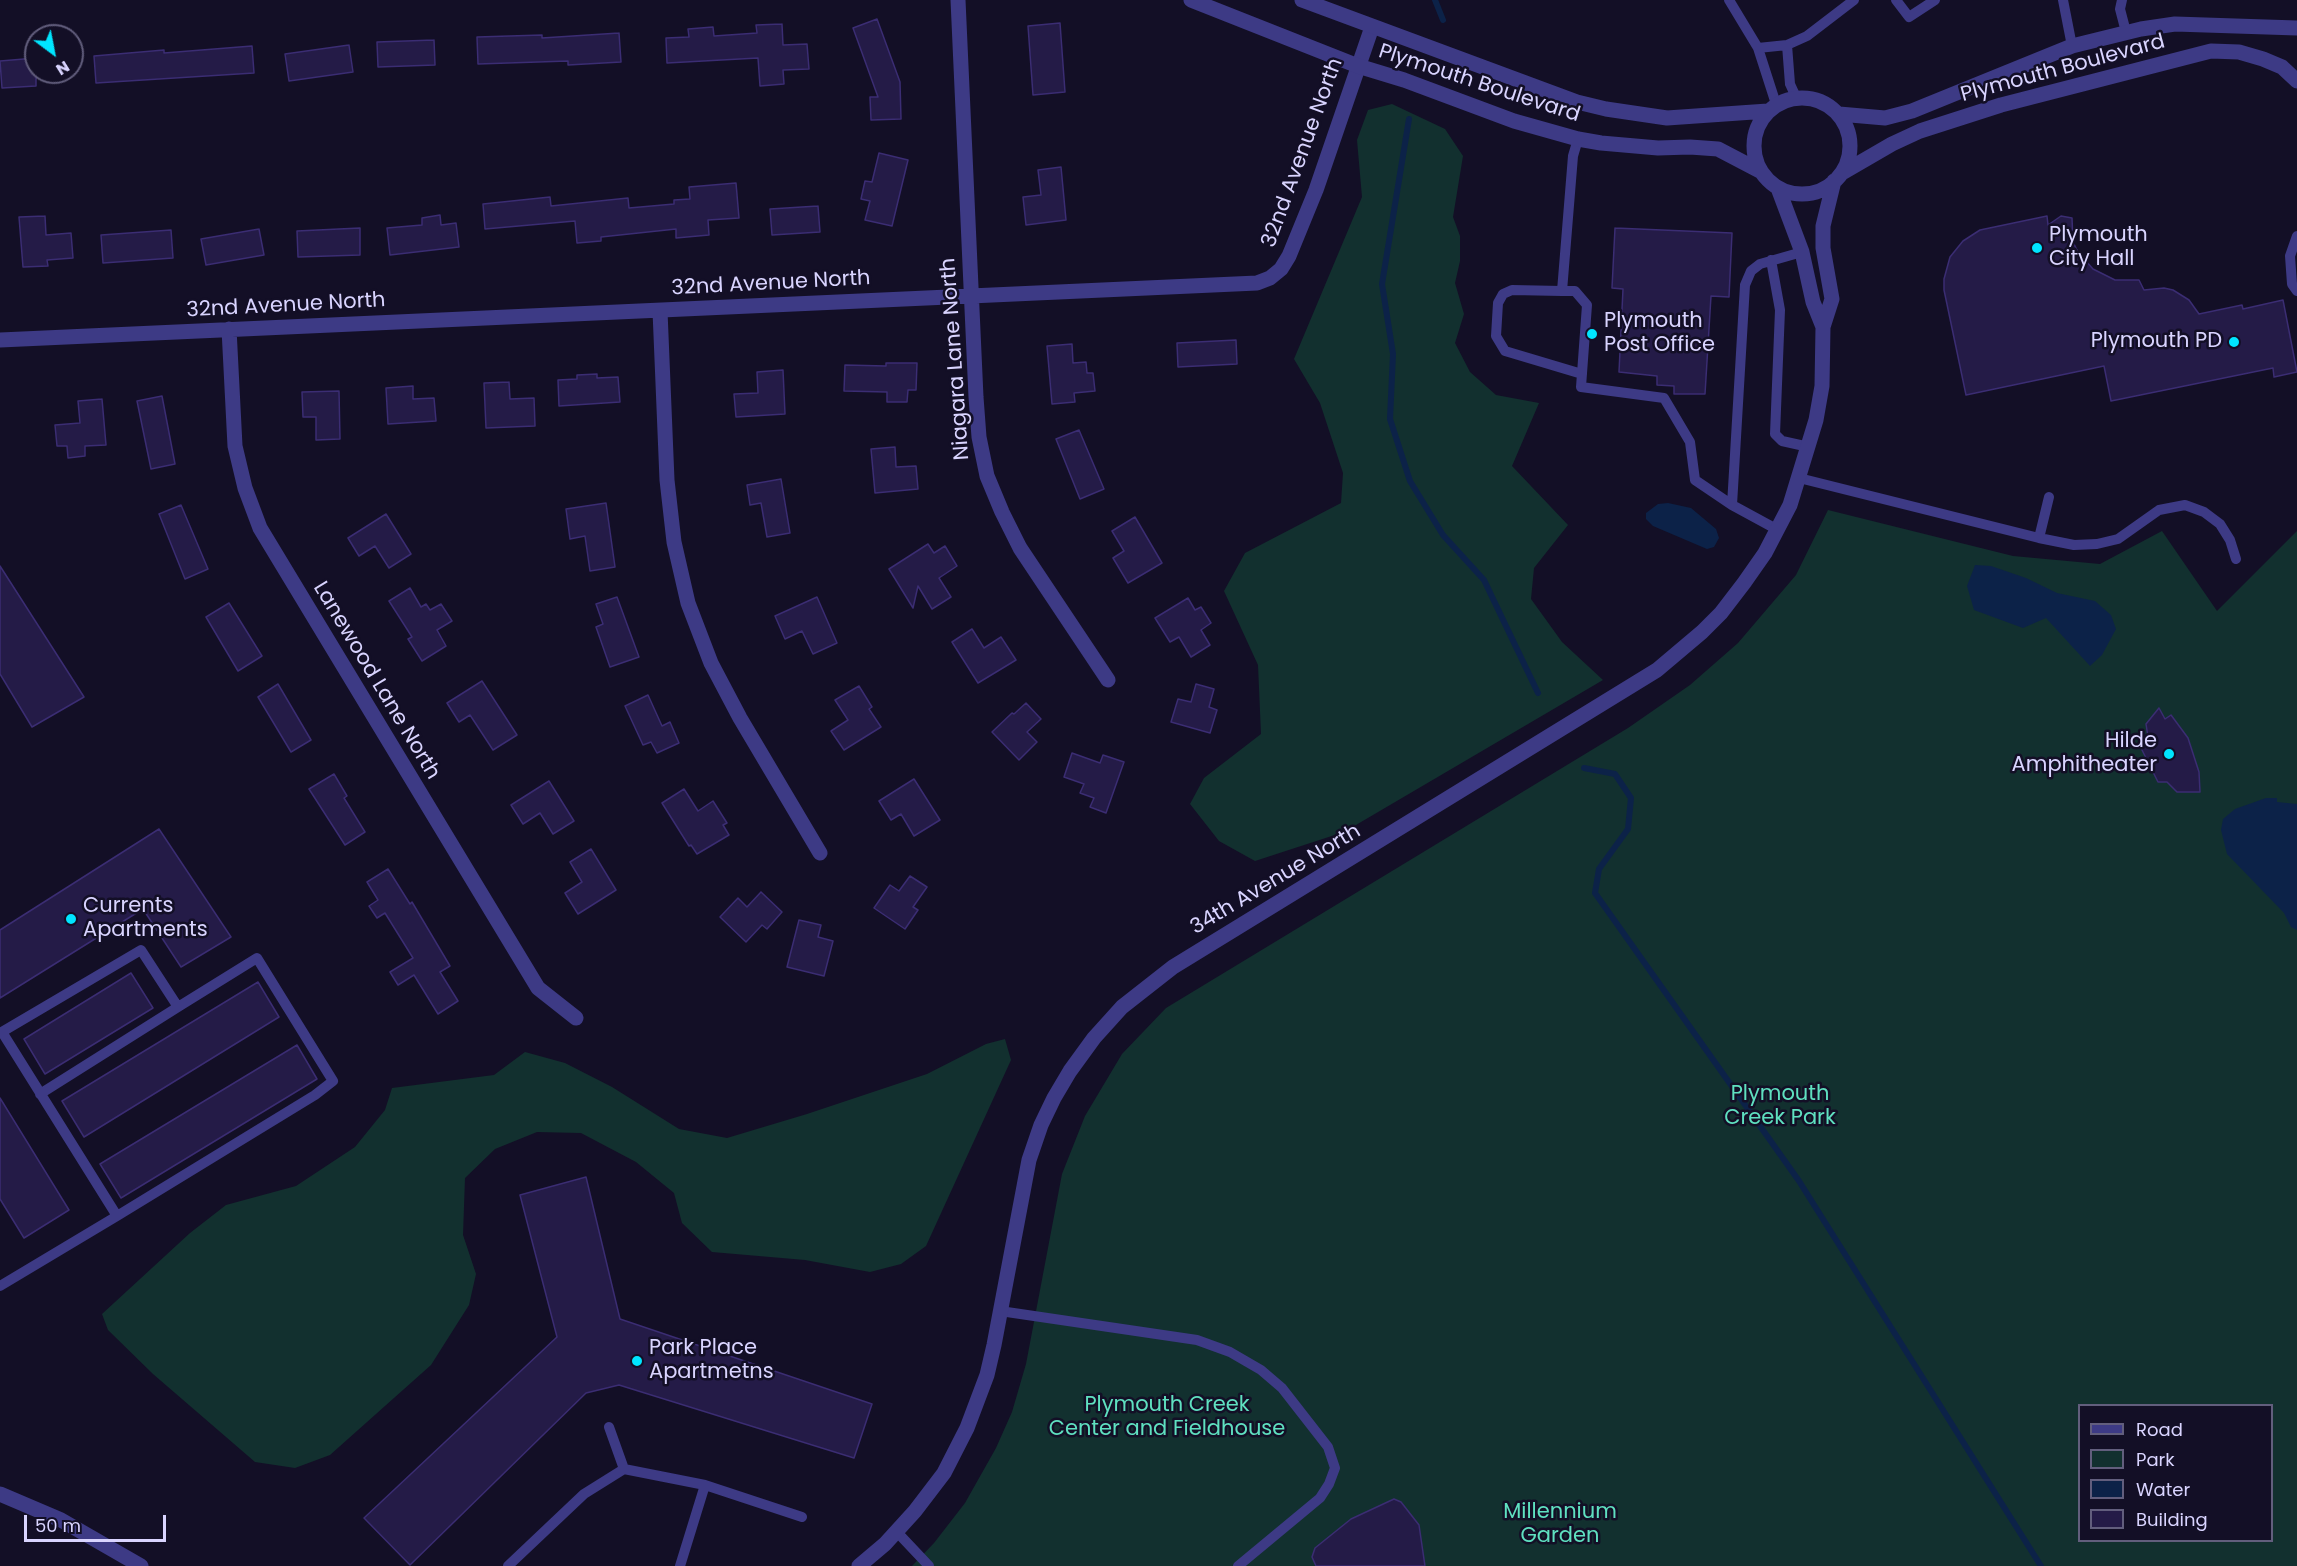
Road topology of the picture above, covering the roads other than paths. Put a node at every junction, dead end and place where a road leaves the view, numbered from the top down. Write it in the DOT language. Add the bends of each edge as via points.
graph roads {
  1 [pos="958,0"];
  2 [pos="1191,0"];
  3 [pos="1302,0"];
  4 [pos="1729,0"];
  5 [pos="1854,0"];
  6 [pos="1896,0"];
  7 [pos="1935,0"];
  8 [pos="2063,0"];
  9 [pos="2122,0"];
  10 [pos="1372,27"];
  11 [pos="2297,28"];
  12 [pos="2126,32"];
  13 [pos="1787,45"];
  14 [pos="2072,46"];
  15 [pos="1758,48"];
  16 [pos="1358,66"];
  17 [pos="2297,81"];
  18 [pos="1796,97"];
  19 [pos="1772,108"];
  20 [pos="1839,114"];
  21 [pos="1578,139"];
  22 [pos="1760,171"];
  23 [pos="1838,177"];
  24 [pos="1778,188"];
  25 [pos="2297,236"];
  26 [pos="1802,252"];
  27 [pos="1771,260"];
  28 [pos="1562,291"];
  29 [pos="2297,291"];
  30 [pos="971,296"];
  31 [pos="660,311"];
  32 [pos="1823,327"];
  33 [pos="229,329"];
  34 [pos="0,340"];
  35 [pos="1582,374"];
  36 [pos="1809,447"];
  37 [pos="1799,478"];
  38 [pos="2049,497"];
  39 [pos="1732,505"];
  40 [pos="1778,530"];
  41 [pos="2039,538"];
  42 [pos="2236,559"];
  43 [pos="1108,680"];
  44 [pos="820,853"];
  45 [pos="178,1007"];
  46 [pos="576,1018"];
  47 [pos="40,1094"];
  48 [pos="117,1216"];
  49 [pos="0,1286"];
  50 [pos="1000,1311"];
  51 [pos="609,1427"];
  52 [pos="624,1469"];
  53 [pos="705,1485"];
  54 [pos="0,1494"];
  55 [pos="802,1517"];
  56 [pos="896,1531"];
  57 [pos="141,1566"];
  58 [pos="508,1566"];
  59 [pos="680,1566"];
  60 [pos="859,1566"];
  61 [pos="929,1566"];
  62 [pos="1238,1566"];
  1 -- 30 [label="street, Niagara Lane North"];
  2 -- 16 [label="street, Plymouth Boulevard"];
  3 -- 10 [label="street, Plymouth Boulevard"];
  4 -- 15 [label="lane"];
  5 -- 13 [label="lane" via="1807,36"];
  6 -- 7 [label="lane" via="1909,17"];
  8 -- 14 [label="lane"];
  9 -- 12 [label="lane" via="2120,9"];
  10 -- 16 [label="street, 32nd Avenue North"];
  10 -- 19 [label="street, Plymouth Boulevard" via="1606,109 1667,118"];
  11 -- 12 [label="street, Plymouth Boulevard" via="2175,24"];
  12 -- 14 [label="street, Plymouth Boulevard"];
  13 -- 15 [label="lane"];
  13 -- 18 [label="lane" via="1790,84"];
  14 -- 20 [label="street, Plymouth Boulevard" via="1912,111 1885,118"];
  15 -- 19 [label="lane"];
  16 -- 21 [label="street, Plymouth Boulevard" via="1514,121"];
  16 -- 30 [label="street, 32nd Avenue North" via="1289,256 1270,278 1257,283"];
  17 -- 23 [label="street, Plymouth Boulevard" via="2282,67 2263,59 2239,52 2211,51 2001,105 1920,131"];
  18 -- 19 [label="street"];
  18 -- 20 [label="street" via="1815,99"];
  19 -- 22 [label="street" via="1758,124 1753,140"];
  20 -- 23 [label="street" via="1850,142 1849,156"];
  21 -- 22 [label="street, Plymouth Boulevard" via="1626,147 1718,149"];
  21 -- 28 [label="lane" via="1573,156"];
  22 -- 24 [label="street"];
  23 -- 24 [label="street" via="1809,194"];
  23 -- 32 [label="street, 34th Avenue North" via="1823,226 1832,299"];
  24 -- 26 [label="street, 34th Avenue North"];
  25 -- 29 [label="lane" via="2290,256 2292,284"];
  26 -- 27 [label="lane"];
  26 -- 32 [label="street, 34th Avenue North"];
  27 -- 36 [label="lane" via="1780,310 1775,434 1782,441"];
  27 -- 39 [label="lane" via="1751,271 1745,285"];
  28 -- 35 [label="lane" via="1575,291 1587,305"];
  28 -- 35 [label="lane" via="1512,290 1503,294 1498,303 1496,336 1505,351"];
  30 -- 31 [label="street, 32nd Avenue North"];
  30 -- 43 [label="street, Niagara Lane North" via="979,437 987,476 1020,548"];
  31 -- 33 [label="street, 32nd Avenue North"];
  31 -- 44 [label="street" via="667,480 674,542 688,603 711,663 740,718"];
  32 -- 36 [label="street, 34th Avenue North" via="1822,386"];
  33 -- 34 [label="street, 32nd Avenue North"];
  33 -- 46 [label="street, Lanewood Lane North" via="235,446 260,528 538,988"];
  35 -- 39 [label="lane" via="1581,387 1664,398 1690,442 1695,480"];
  36 -- 37 [label="street, 34th Avenue North"];
  37 -- 40 [label="street, 34th Avenue North"];
  37 -- 41 [label="lane"];
  38 -- 41 [label="lane"];
  39 -- 40 [label="lane"];
  40 -- 50 [label="street, 34th Avenue North" via="1721,613 1657,670 1173,968 1122,1008 1070,1071 1041,1125 1021,1190"];
  41 -- 42 [label="lane" via="2074,545 2097,544 2118,539 2159,510 2185,505 2220,524"];
  45 -- 47 [label="lane"];
  45 -- 47 [label="lane" via="141,950 2,1032"];
  45 -- 48 [label="lane" via="257,958 333,1082"];
  47 -- 48 [label="lane"];
  48 -- 49 [label="lane"];
  50 -- 56 [label="street, 34th Avenue North" via="987,1375 959,1447 944,1473"];
  50 -- 62 [label="lane" via="1197,1340 1230,1352 1282,1388 1328,1447 1335,1468 1320,1498"];
  51 -- 52 [label="lane"];
  52 -- 53 [label="lane"];
  52 -- 58 [label="lane" via="584,1494"];
  53 -- 55 [label="lane"];
  53 -- 59 [label="lane"];
  54 -- 57 [label="street" via="61,1520"];
  56 -- 60 [label="street, 34th Avenue North"];
  56 -- 61 [label="lane"];
}
